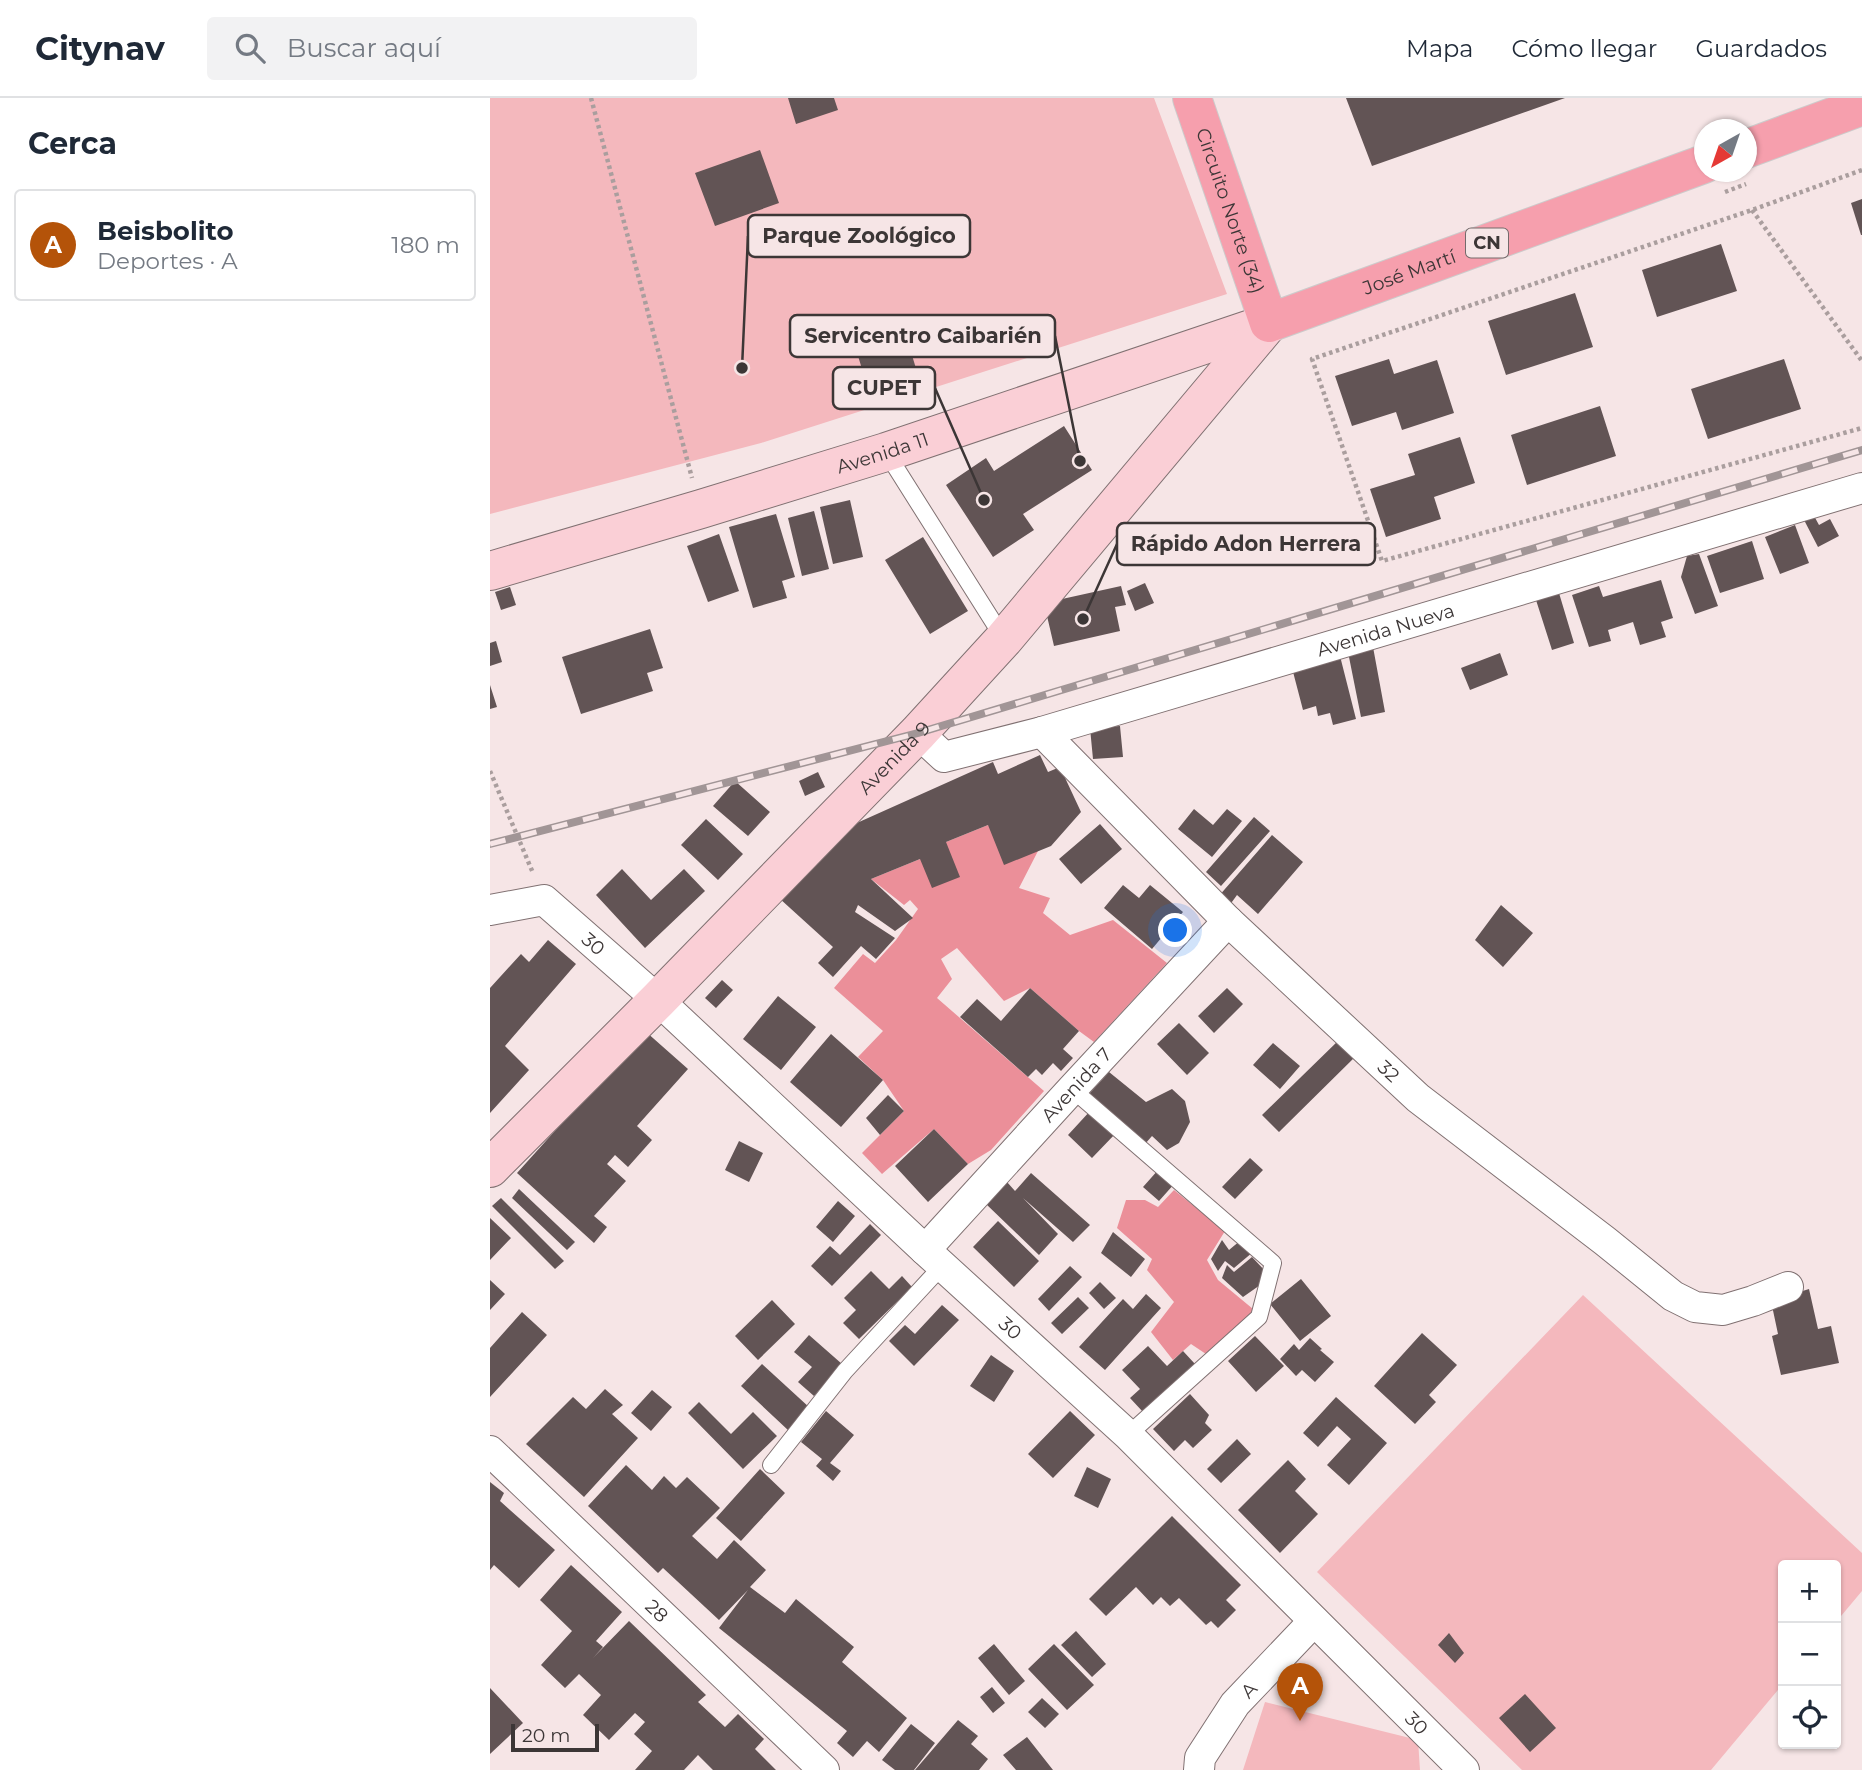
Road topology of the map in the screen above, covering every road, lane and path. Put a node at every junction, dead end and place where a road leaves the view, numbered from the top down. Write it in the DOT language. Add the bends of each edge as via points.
graph roads {
  1 [pos="591,98"];
  2 [pos="1192,98"];
  3 [pos="1862,106"];
  4 [pos="1757,161"];
  5 [pos="1862,170"];
  6 [pos="1703,182"];
  7 [pos="1752,210"];
  8 [pos="1269,323"];
  9 [pos="1862,361"];
  10 [pos="1862,428"];
  11 [pos="886,452"];
  12 [pos="1862,488"];
  13 [pos="701,509"];
  14 [pos="490,571"];
  15 [pos="1004,639"];
  16 [pos="1042,732"];
  17 [pos="918,733"];
  18 [pos="490,771"];
  19 [pos="544,900"];
  20 [pos="490,910"];
  21 [pos="1228,921"];
  22 [pos="658,999"];
  23 [pos="1072,1089"];
  24 [pos="490,1168"];
  25 [pos="934,1258"];
  26 [pos="1788,1287"];
  27 [pos="1128,1436"];
  28 [pos="490,1451"];
  29 [pos="771,1465"];
  30 [pos="1314,1621"];
  31 [pos="824,1770"];
  32 [pos="1199,1770"];
  33 [pos="1464,1770"];
  1 -- 13 [label="path"];
  2 -- 8 [label="main road, Circuito Norte (34)"];
  3 -- 4 [label="main road"];
  5 -- 7 [label="path"];
  6 -- 8 [label="main road, José Martí / CN"];
  7 -- 9 [label="path"];
  7 -- 10 [label="path" via="1312,359 1382,561"];
  8 -- 11 [label="main road, Avenida 11"];
  8 -- 15 [label="main road, Avenida 9"];
  11 -- 13 [label="main road, Avenida 11"];
  11 -- 15 [label="lane"];
  12 -- 16 [label="street, Avenida Nueva"];
  13 -- 14 [label="main road, Avenida 11"];
  15 -- 17 [label="main road, Avenida 9"];
  16 -- 17 [label="street, Avenida Nueva" via="944,757"];
  16 -- 21 [label="street, 32"];
  17 -- 22 [label="main road, Avenida 9"];
  18 -- 19 [label="path"];
  19 -- 20 [label="street"];
  19 -- 22 [label="street, 30"];
  21 -- 23 [label="street, Avenida 7"];
  21 -- 26 [label="street, 32" via="1418,1098 1673,1296 1695,1307 1723,1310"];
  22 -- 24 [label="main road, Avenida 9"];
  22 -- 25 [label="street, 30"];
  23 -- 25 [label="street, Avenida 7"];
  23 -- 27 [label="lane" via="1273,1263 1259,1317"];
  25 -- 27 [label="street, 30"];
  25 -- 29 [label="lane"];
  27 -- 30 [label="street, 30"];
  28 -- 31 [label="street, 28"];
  30 -- 32 [label="street, A" via="1235,1704 1200,1758"];
  30 -- 33 [label="street, 30"];
}
